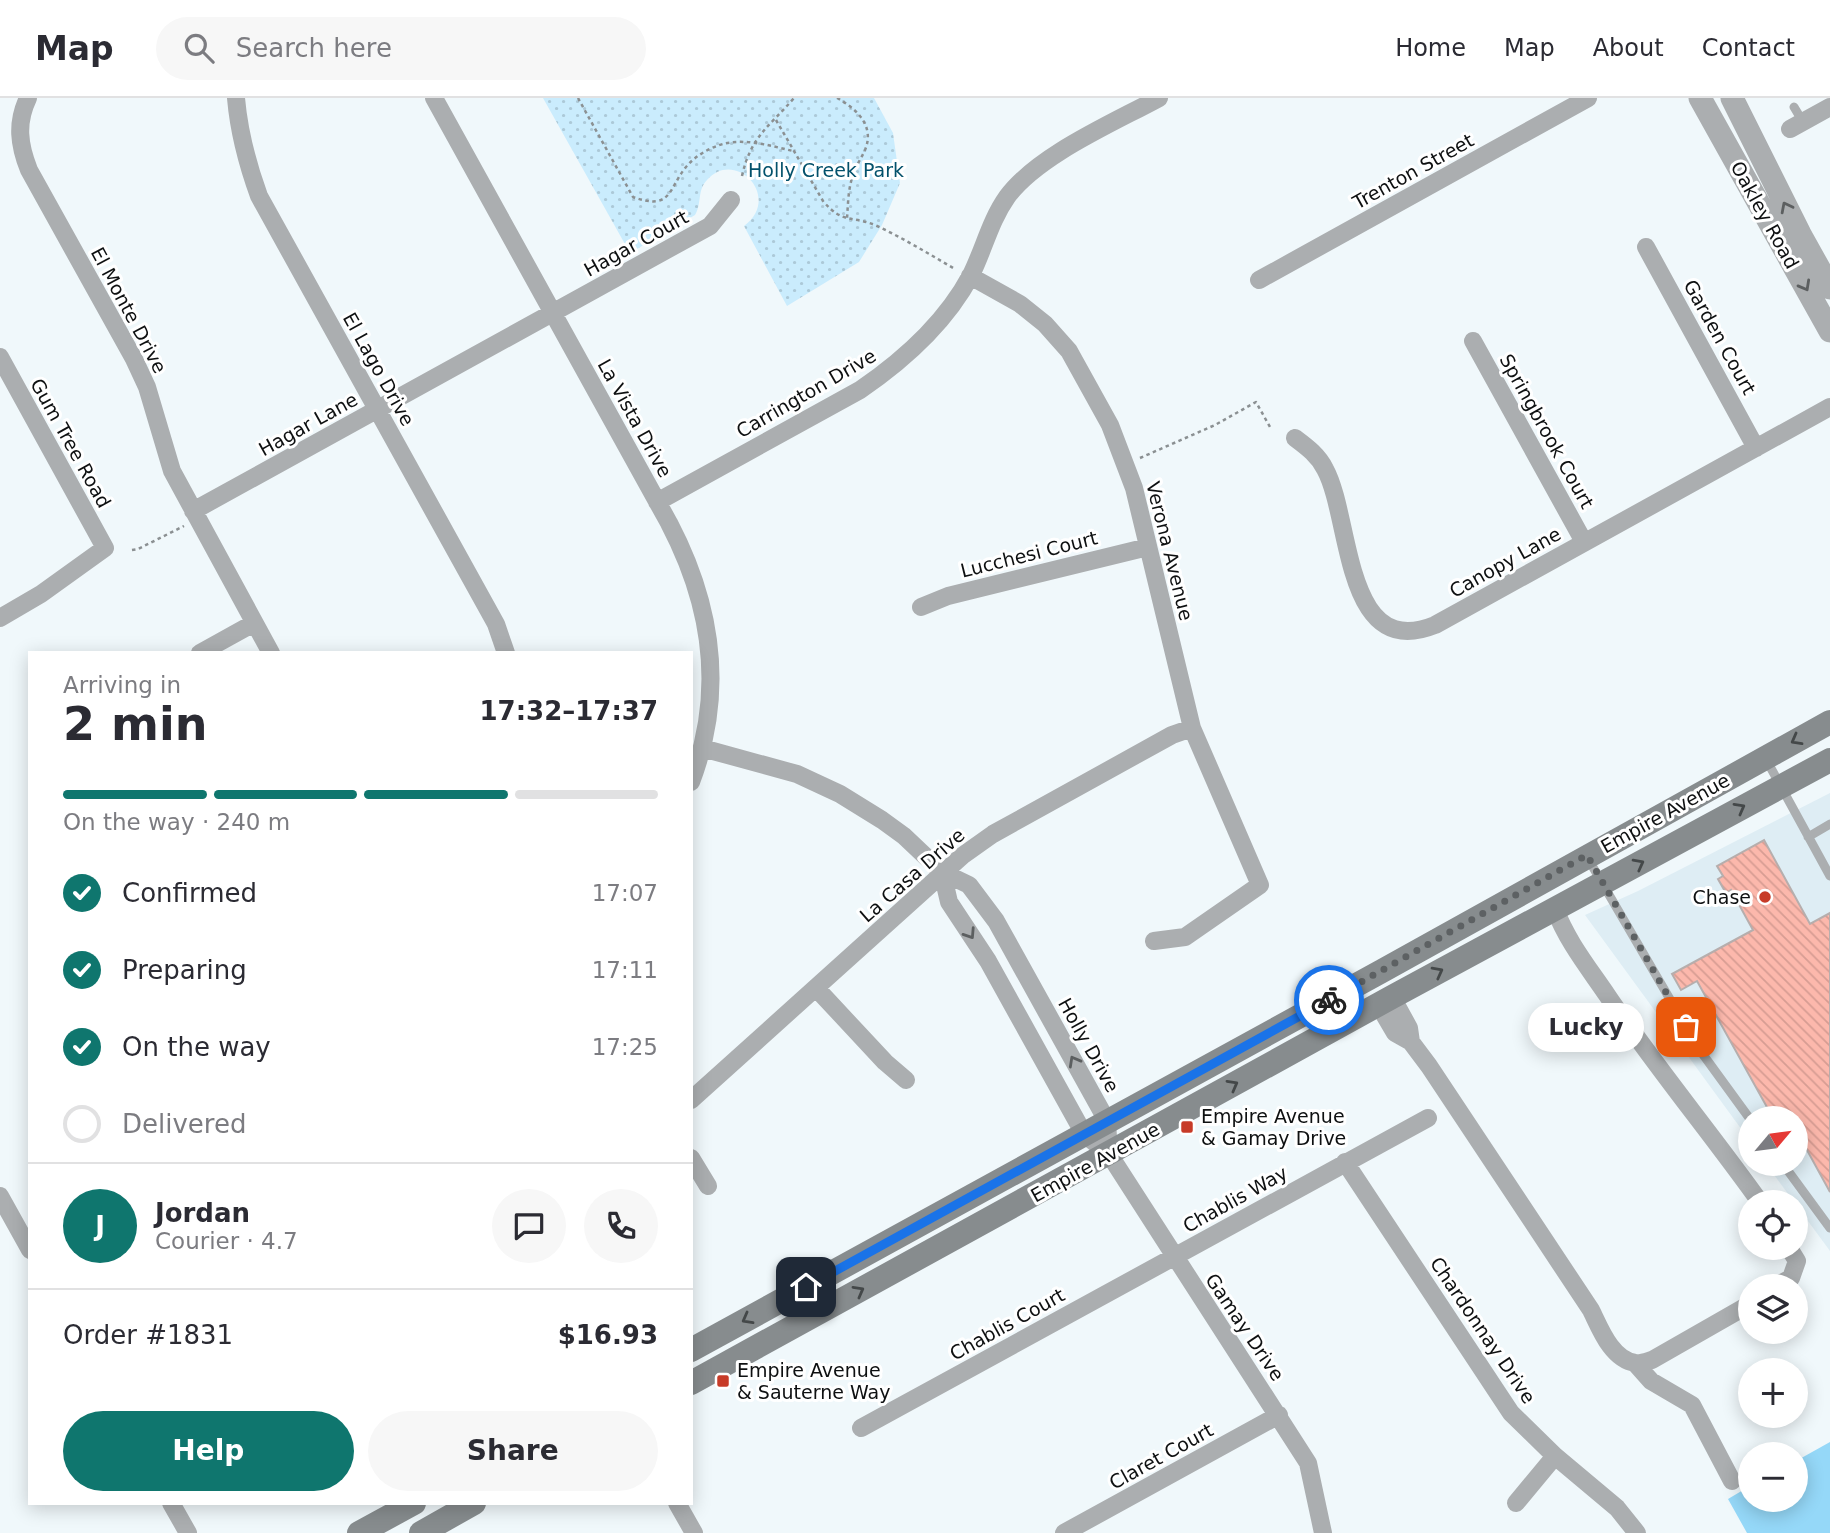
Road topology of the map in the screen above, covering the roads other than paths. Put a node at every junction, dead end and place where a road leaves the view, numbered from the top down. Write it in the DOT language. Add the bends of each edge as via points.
graph roads {
  1 [pos="28,98"];
  2 [pos="236,98"];
  3 [pos="434,98"];
  4 [pos="1159,98"];
  5 [pos="1700,98"];
  6 [pos="1732,98"];
  7 [pos="1580,100"];
  8 [pos="1830,107"];
  9 [pos="1796,119"];
  10 [pos="731,200"];
  11 [pos="1646,247"];
  12 [pos="970,276"];
  13 [pos="1259,280"];
  14 [pos="1830,288"];
  15 [pos="553,313"];
  16 [pos="1830,331"];
  17 [pos="1473,341"];
  18 [pos="0,357"];
  19 [pos="1830,407"];
  20 [pos="378,409"];
  21 [pos="1295,438"];
  22 [pos="1756,448"];
  23 [pos="657,502"];
  24 [pos="189,519"];
  25 [pos="1584,542"];
  26 [pos="1148,547"];
  27 [pos="921,607"];
  28 [pos="0,618"];
  29 [pos="254,623"];
  30 [pos="204,651"];
  31 [pos="270,651"];
  32 [pos="505,651"];
  33 [pos="1830,722"];
  34 [pos="1192,727"];
  35 [pos="702,748"];
  36 [pos="1765,758"];
  37 [pos="1830,760"];
  38 [pos="693,776"];
  39 [pos="1781,786"];
  40 [pos="1830,824"];
  41 [pos="1808,837"];
  42 [pos="1587,855"];
  43 [pos="942,873"];
  44 [pos="1830,876"];
  45 [pos="1602,883"];
  46 [pos="1555,909"];
  47 [pos="1460,927"];
  48 [pos="1154,941"];
  49 [pos="816,988"];
  50 [pos="1385,1001"];
  51 [pos="906,1080"];
  52 [pos="693,1098"];
  53 [pos="1741,1106"];
  54 [pos="1428,1118"];
  55 [pos="1107,1121"];
  56 [pos="1084,1134"];
  57 [pos="1108,1154"];
  58 [pos="693,1161"];
  59 [pos="1345,1162"];
  60 [pos="1792,1176"];
  61 [pos="708,1186"];
  62 [pos="1751,1190"];
  63 [pos="0,1196"];
  64 [pos="1830,1228"];
  65 [pos="28,1246"];
  66 [pos="1173,1257"];
  67 [pos="1738,1311"];
  68 [pos="693,1349"];
  69 [pos="1635,1363"];
  70 [pos="693,1382"];
  71 [pos="1279,1415"];
  72 [pos="861,1428"];
  73 [pos="1555,1456"];
  74 [pos="1732,1481"];
  75 [pos="1516,1503"];
  76 [pos="172,1505"];
  77 [pos="410,1505"];
  78 [pos="470,1505"];
  79 [pos="678,1505"];
  80 [pos="188,1533"];
  81 [pos="359,1533"];
  82 [pos="421,1533"];
  83 [pos="694,1533"];
  84 [pos="1064,1533"];
  85 [pos="1323,1533"];
  86 [pos="1637,1533"];
  1 -- 24 [label="street, El Monte Drive" via="19,133 22,152 134,359"];
  2 -- 20 [label="street, El Lago Drive" via="247,164 259,196"];
  3 -- 15 [label="street, La Vista Drive"];
  4 -- 12 [label="street, Carrington Drive" via="1025,177 991,225"];
  5 -- 16 [label="street, Oakley Road, one-way"];
  14 -- 6 [label="street, Oakley Road, one-way"];
  7 -- 13 [label="street, Trenton Street"];
  8 -- 9 [label="street"];
  10 -- 15 [label="street, Hagar Court" via="710,226"];
  11 -- 22 [label="street, Garden Court"];
  12 -- 23 [label="street, Carrington Drive" via="926,336 885,373"];
  12 -- 26 [label="street, Verona Avenue" via="1020,304 1069,351 1124,456"];
  15 -- 20 [label="street, Hagar Lane"];
  15 -- 23 [label="street, La Vista Drive"];
  17 -- 25 [label="street, Springbrook Court"];
  18 -- 28 [label="street, Gum Tree Road" via="105,548"];
  19 -- 22 [label="street, Canopy Lane"];
  20 -- 24 [label="street, Hagar Lane"];
  20 -- 32 [label="street, El Lago Drive" via="496,624"];
  21 -- 25 [label="street, Canopy Lane" via="1318,457 1334,489 1364,604 1397,630 1420,631 1435,625"];
  22 -- 25 [label="street, Canopy Lane"];
  23 -- 35 [label="street, La Vista Drive" via="684,552 705,620 711,692"];
  24 -- 29 [label="street, El Monte Drive"];
  26 -- 27 [label="street, Lucchesi Court" via="948,596"];
  26 -- 34 [label="street, Verona Avenue"];
  29 -- 30 [label="street"];
  29 -- 31 [label="street, El Monte Drive"];
  33 -- 36 [label="main road, Empire Avenue, one-way"];
  34 -- 43 [label="street, La Casa Drive" via="993,834"];
  34 -- 48 [label="street, Verona Avenue" via="1260,885 1185,937"];
  35 -- 38 [label="street, La Vista Drive"];
  35 -- 43 [label="street, Holly Drive" via="797,774 840,794 904,836"];
  36 -- 39 [label="lane"];
  36 -- 42 [label="main road, Empire Avenue"];
  37 -- 39 [label="main road, Empire Avenue"];
  39 -- 41 [label="lane"];
  45 -- 39 [label="main road, Empire Avenue, one-way"];
  40 -- 41 [label="lane"];
  41 -- 44 [label="lane"];
  42 -- 45 [label="lane"];
  42 -- 47 [label="main road, Empire Avenue"];
  43 -- 49 [label="street, La Casa Drive"];
  55 -- 43 [label="street, Holly Drive, one-way" via="996,921 969,885"];
  43 -- 56 [label="street, Holly Drive, one-way" via="949,902 988,961"];
  45 -- 46 [label="main road, Empire Avenue"];
  45 -- 53 [label="lane" via="1699,1049"];
  50 -- 46 [label="main road, Empire Avenue, one-way"];
  46 -- 62 [label="street" via="1573,946 1644,1050"];
  47 -- 50 [label="main road" via="1433,954 1381,984"];
  47 -- 55 [label="main road, Empire Avenue"];
  49 -- 51 [label="street"];
  49 -- 52 [label="street, La Casa Drive"];
  57 -- 50 [label="main road, Empire Avenue, one-way"];
  50 -- 69 [label="street" via="1395,1032 1411,1042 1429,1066 1591,1310 1606,1340"];
  54 -- 59 [label="street, Chablis Way"];
  55 -- 56 [label="main road, Empire Avenue"];
  55 -- 57 [label="street, Holly Drive"];
  56 -- 57 [label="street, Holly Drive"];
  56 -- 68 [label="main road, Empire Avenue, one-way"];
  57 -- 66 [label="street, Gamay Drive"];
  70 -- 57 [label="main road, Empire Avenue, one-way"];
  58 -- 61 [label="street"];
  59 -- 66 [label="street, Chablis Way"];
  59 -- 73 [label="street, Chardonnay Drive" via="1511,1413"];
  60 -- 64 [label="lane"];
  63 -- 65 [label="street"];
  66 -- 71 [label="street, Gamay Drive"];
  66 -- 72 [label="street, Chablis Court"];
  67 -- 69 [label="street" via="1652,1360"];
  69 -- 74 [label="street" via="1651,1381 1692,1405"];
  71 -- 84 [label="street, Claret Court"];
  71 -- 85 [label="street, Gamay Drive" via="1308,1463"];
  73 -- 75 [label="street"];
  73 -- 86 [label="street, Chardonnay Drive" via="1617,1508"];
  76 -- 80 [label="street"];
  77 -- 81 [label="main road"];
  78 -- 82 [label="main road"];
  79 -- 83 [label="street"];
}
